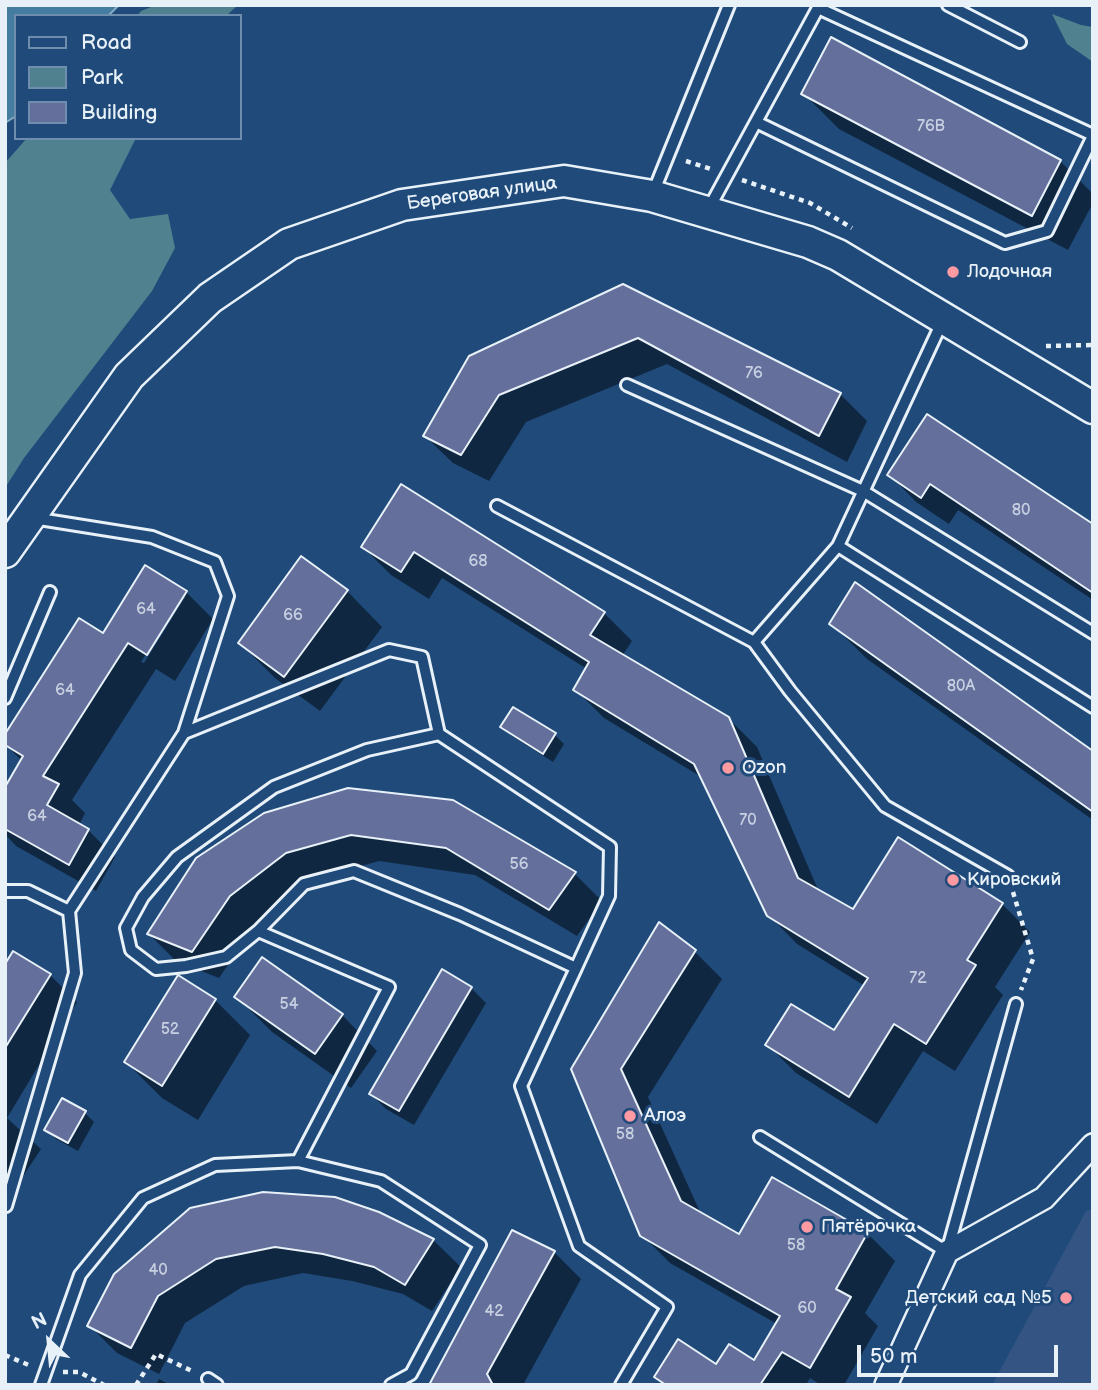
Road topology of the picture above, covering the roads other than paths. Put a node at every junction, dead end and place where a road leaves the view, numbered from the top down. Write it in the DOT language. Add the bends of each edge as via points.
graph roads {
  1 [pos="729,5"];
  2 [pos="948,5"];
  3 [pos="1020,42"];
  4 [pos="756,122"];
  5 [pos="1093,136"];
  6 [pos="652,196"];
  7 [pos="707,212"];
  8 [pos="943,320"];
  9 [pos="628,385"];
  10 [pos="1093,408"];
  11 [pos="863,491"];
  12 [pos="497,506"];
  13 [pos="29,518"];
  14 [pos="838,546"];
  15 [pos="5,552"];
  16 [pos="50,592"];
  17 [pos="1093,633"];
  18 [pos="754,642"];
  19 [pos="5,698"];
  20 [pos="1093,707"];
  21 [pos="184,733"];
  22 [pos="439,734"];
  23 [pos="1009,876"];
  24 [pos="5,891"];
  25 [pos="69,911"];
  26 [pos="258,931"];
  27 [pos="576,968"];
  28 [pos="1016,1004"];
  29 [pos="760,1137"];
  30 [pos="1093,1145"];
  31 [pos="299,1161"];
  32 [pos="6,1206"];
  33 [pos="947,1252"];
  34 [pos="412,1379"];
  35 [pos="41,1385"];
  36 [pos="391,1385"];
  37 [pos="621,1385"];
  38 [pos="886,1385"];
  1 -- 6 [label="lane"];
  2 -- 3 [label="lane"];
  4 -- 5 [label="lane" via="1005,243 1046,231"];
  4 -- 5 [label="lane" via="818,8"];
  4 -- 7 [label="lane"];
  6 -- 7 [label="main road, Береговая улица"];
  6 -- 13 [label="main road, Береговая улица" via="564,181 402,205 289,244 210,298 129,376"];
  7 -- 8 [label="main road, Береговая улица" via="828,251"];
  8 -- 10 [label="main road, Береговая улица"];
  8 -- 11 [label="lane"];
  9 -- 11 [label="lane"];
  11 -- 14 [label="lane"];
  11 -- 17 [label="lane"];
  12 -- 18 [label="lane"];
  13 -- 15 [label="main road, Береговая улица"];
  13 -- 21 [label="lane" via="152,537 215,562 228,596"];
  14 -- 18 [label="lane"];
  14 -- 20 [label="lane"];
  16 -- 19 [label="lane"];
  18 -- 23 [label="lane" via="885,806"];
  21 -- 22 [label="lane" via="389,650 422,657"];
  21 -- 25 [label="lane"];
  22 -- 26 [label="lane" via="367,750 274,786 177,857 143,897 126,928 131,950 156,968 226,957"];
  22 -- 27 [label="lane" via="610,847 609,896"];
  24 -- 25 [label="lane" via="28,891"];
  25 -- 32 [label="lane" via="75,973"];
  26 -- 27 [label="lane" via="304,884 354,872 460,914"];
  26 -- 31 [label="lane" via="389,986"];
  27 -- 37 [label="lane" via="521,1086 579,1246 667,1307"];
  28 -- 33 [label="lane"];
  29 -- 33 [label="lane"];
  30 -- 33 [label="street" via="1044,1198"];
  31 -- 34 [label="lane" via="381,1181 480,1245"];
  31 -- 35 [label="lane" via="215,1165 143,1198 80,1275"];
  33 -- 38 [label="street"];
  34 -- 36 [label="lane"];
}
